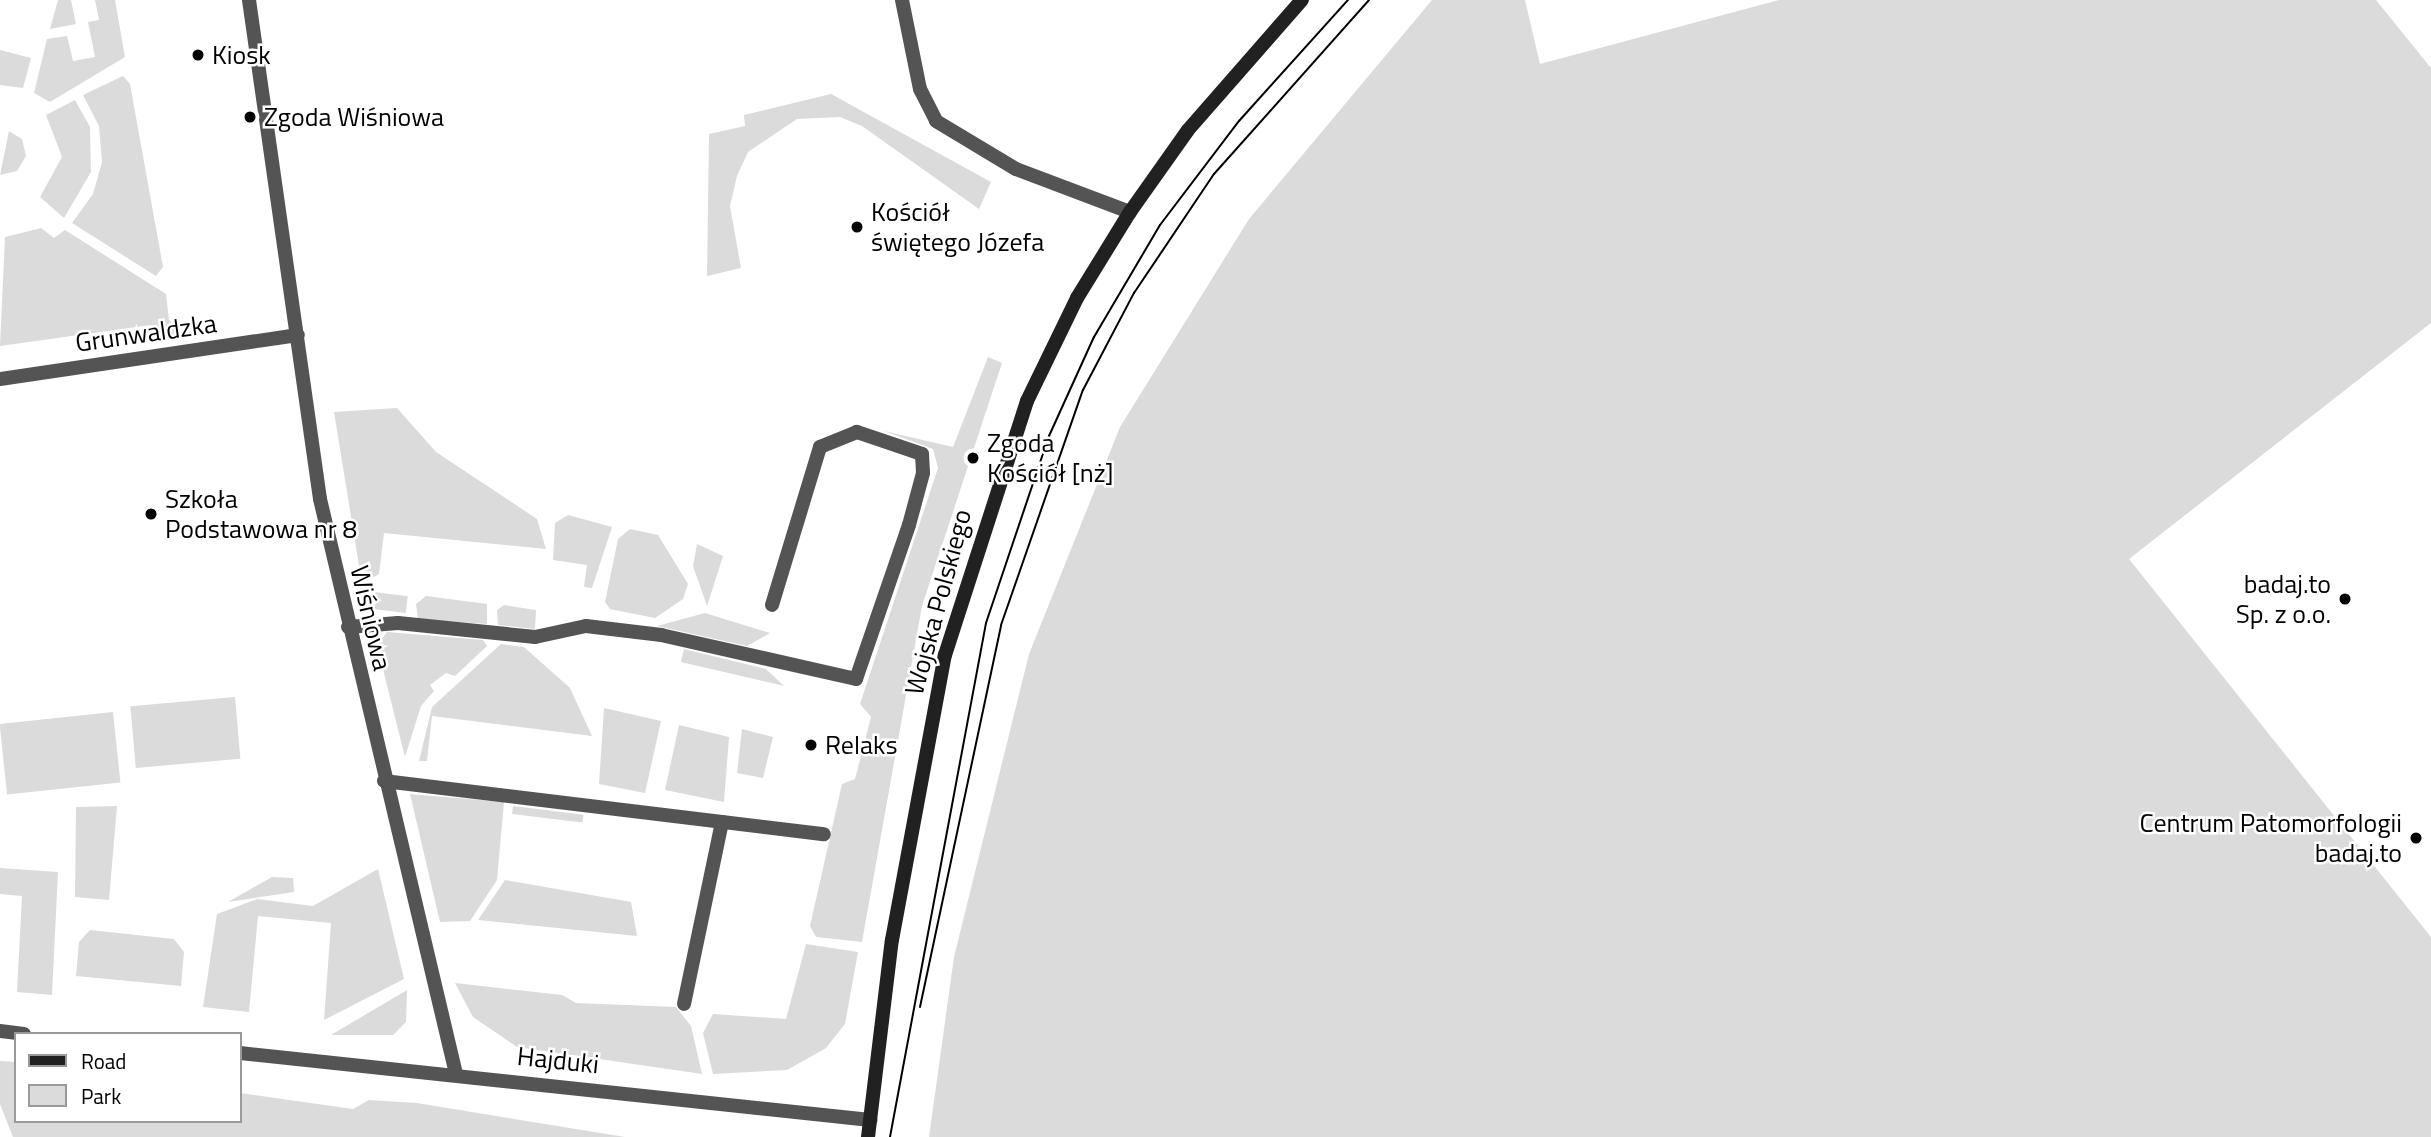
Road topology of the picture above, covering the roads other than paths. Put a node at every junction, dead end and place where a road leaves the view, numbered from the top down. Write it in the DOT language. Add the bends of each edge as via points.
graph roads {
  1 [pos="249,0"];
  2 [pos="902,0"];
  3 [pos="1302,0"];
  4 [pos="1130,212"];
  5 [pos="298,335"];
  6 [pos="0,379"];
  7 [pos="772,605"];
  8 [pos="348,627"];
  9 [pos="384,780"];
  10 [pos="722,822"];
  11 [pos="824,834"];
  12 [pos="684,1003"];
  13 [pos="242,1054"];
  14 [pos="456,1074"];
  15 [pos="870,1120"];
  16 [pos="868,1137"];
  1 -- 5 [label="street, Wiśniowa"];
  2 -- 4 [label="street" via="920,89 936,121 1016,169"];
  3 -- 4 [label="street, Wojska Polskiego" via="1188,130"];
  4 -- 15 [label="street, Wojska Polskiego" via="1077,298 1027,401 961,593 894,926"];
  5 -- 6 [label="street, Grunwaldzka"];
  5 -- 8 [label="street, Wiśniowa" via="320,499"];
  7 -- 8 [label="street" via="820,447 857,432 922,454 923,473 909,525 856,679 661,635 586,626 535,637 398,623"];
  8 -- 9 [label="street, Wiśniowa"];
  9 -- 10 [label="street"];
  9 -- 14 [label="street, Wiśniowa"];
  10 -- 11 [label="street"];
  10 -- 12 [label="street"];
  13 -- 14 [label="street, Hajduki"];
  14 -- 15 [label="street, Hajduki"];
  15 -- 16 [label="street, Wojska Polskiego"];
}
